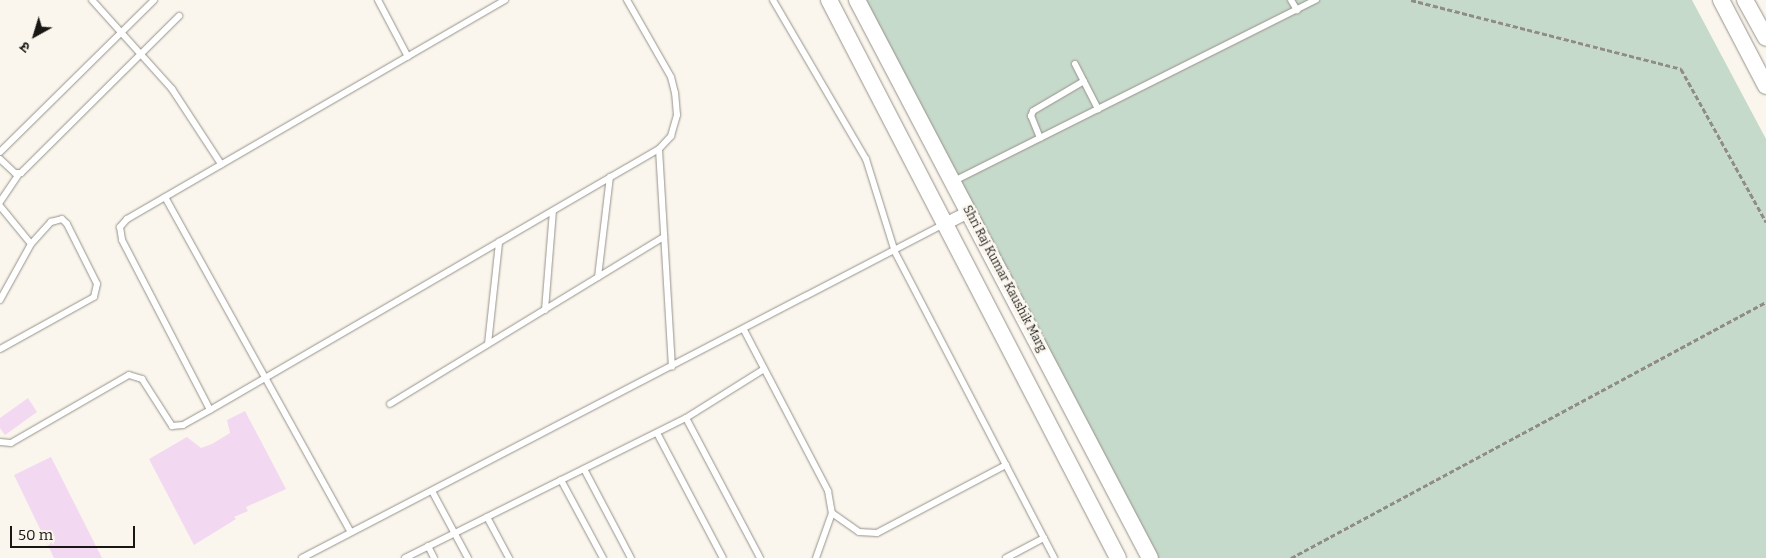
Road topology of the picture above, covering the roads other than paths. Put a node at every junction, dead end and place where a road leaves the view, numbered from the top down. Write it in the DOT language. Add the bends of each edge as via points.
graph roads {
  1 [pos="92,0"];
  2 [pos="154,0"];
  3 [pos="378,0"];
  4 [pos="505,0"];
  5 [pos="626,0"];
  6 [pos="773,0"];
  7 [pos="829,0"];
  8 [pos="857,0"];
  9 [pos="1291,0"];
  10 [pos="1316,0"];
  11 [pos="1720,0"];
  12 [pos="1745,0"];
  13 [pos="1296,10"];
  14 [pos="179,16"];
  15 [pos="121,32"];
  16 [pos="1766,38"];
  17 [pos="141,54"];
  18 [pos="408,56"];
  19 [pos="1075,64"];
  20 [pos="1084,81"];
  21 [pos="1766,86"];
  22 [pos="1098,109"];
  23 [pos="1040,138"];
  24 [pos="659,149"];
  25 [pos="0,152"];
  26 [pos="0,159"];
  27 [pos="221,164"];
  28 [pos="19,174"];
  29 [pos="610,177"];
  30 [pos="953,182"];
  31 [pos="165,197"];
  32 [pos="0,202"];
  33 [pos="0,206"];
  34 [pos="553,211"];
  35 [pos="969,212"];
  36 [pos="945,224"];
  37 [pos="664,237"];
  38 [pos="498,242"];
  39 [pos="31,244"];
  40 [pos="895,252"];
  41 [pos="598,277"];
  42 [pos="0,300"];
  43 [pos="545,310"];
  44 [pos="744,330"];
  45 [pos="488,344"];
  46 [pos="0,349"];
  47 [pos="672,367"];
  48 [pos="764,369"];
  49 [pos="264,378"];
  50 [pos="390,404"];
  51 [pos="210,410"];
  52 [pos="686,418"];
  53 [pos="656,433"];
  54 [pos="0,442"];
  55 [pos="1006,465"];
  56 [pos="584,469"];
  57 [pos="561,480"];
  58 [pos="432,491"];
  59 [pos="832,514"];
  60 [pos="487,517"];
  61 [pos="351,532"];
  62 [pos="455,533"];
  63 [pos="1044,538"];
  64 [pos="428,546"];
  65 [pos="302,558"];
  66 [pos="405,558"];
  67 [pos="434,558"];
  68 [pos="468,558"];
  69 [pos="510,558"];
  70 [pos="603,558"];
  71 [pos="631,558"];
  72 [pos="723,558"];
  73 [pos="760,558"];
  74 [pos="816,558"];
  75 [pos="1006,558"];
  76 [pos="1054,558"];
  77 [pos="1118,558"];
  78 [pos="1150,558"];
  1 -- 15 [label="lane"];
  2 -- 15 [label="lane"];
  3 -- 18 [label="lane"];
  4 -- 18 [label="lane"];
  5 -- 24 [label="lane" via="671,77 675,93 677,115 670,136"];
  6 -- 40 [label="lane" via="866,159"];
  7 -- 36 [label="street"];
  8 -- 30 [label="street, Shri Raj Kumar Kaushik Marg"];
  9 -- 13 [label="lane"];
  10 -- 13 [label="lane"];
  11 -- 21 [label="street"];
  12 -- 16 [label="street"];
  13 -- 22 [label="lane"];
  14 -- 17 [label="lane"];
  15 -- 17 [label="lane"];
  15 -- 25 [label="lane"];
  17 -- 27 [label="lane" via="172,89"];
  17 -- 28 [label="lane"];
  18 -- 27 [label="lane"];
  19 -- 20 [label="lane"];
  20 -- 22 [label="lane"];
  20 -- 23 [label="lane" via="1033,111 1031,116"];
  22 -- 23 [label="lane"];
  23 -- 30 [label="lane"];
  24 -- 29 [label="lane"];
  24 -- 37 [label="lane"];
  26 -- 28 [label="lane"];
  27 -- 31 [label="lane"];
  28 -- 32 [label="lane"];
  29 -- 34 [label="lane"];
  29 -- 41 [label="lane"];
  30 -- 35 [label="street, Shri Raj Kumar Kaushik Marg"];
  31 -- 49 [label="lane"];
  31 -- 51 [label="lane" via="126,219 120,233"];
  33 -- 39 [label="lane"];
  34 -- 38 [label="lane"];
  34 -- 43 [label="lane"];
  35 -- 36 [label="street"];
  35 -- 78 [label="street, Shri Raj Kumar Kaushik Marg"];
  36 -- 40 [label="lane"];
  36 -- 77 [label="street"];
  37 -- 41 [label="lane"];
  37 -- 47 [label="lane"];
  38 -- 45 [label="lane"];
  38 -- 49 [label="lane"];
  39 -- 42 [label="lane"];
  39 -- 46 [label="lane" via="51,222 62,219 97,292 90,300"];
  40 -- 44 [label="lane"];
  40 -- 55 [label="lane"];
  41 -- 43 [label="lane"];
  43 -- 45 [label="lane"];
  44 -- 47 [label="lane"];
  44 -- 48 [label="lane"];
  45 -- 50 [label="lane"];
  47 -- 58 [label="lane"];
  48 -- 52 [label="lane"];
  48 -- 59 [label="lane" via="828,492"];
  49 -- 51 [label="lane"];
  49 -- 61 [label="lane"];
  51 -- 54 [label="lane" via="183,425 172,426 142,378 129,376 11,443"];
  52 -- 53 [label="lane"];
  52 -- 73 [label="lane"];
  53 -- 56 [label="lane"];
  53 -- 72 [label="lane"];
  55 -- 59 [label="lane" via="877,533 859,532"];
  55 -- 63 [label="lane"];
  56 -- 57 [label="lane"];
  56 -- 71 [label="lane"];
  57 -- 60 [label="lane"];
  57 -- 70 [label="lane"];
  58 -- 61 [label="lane"];
  58 -- 62 [label="lane"];
  59 -- 74 [label="lane"];
  60 -- 62 [label="lane"];
  60 -- 69 [label="lane"];
  61 -- 65 [label="lane"];
  62 -- 64 [label="lane"];
  62 -- 68 [label="lane"];
  63 -- 75 [label="lane"];
  63 -- 76 [label="lane"];
  64 -- 66 [label="lane"];
  64 -- 67 [label="lane"];
}
